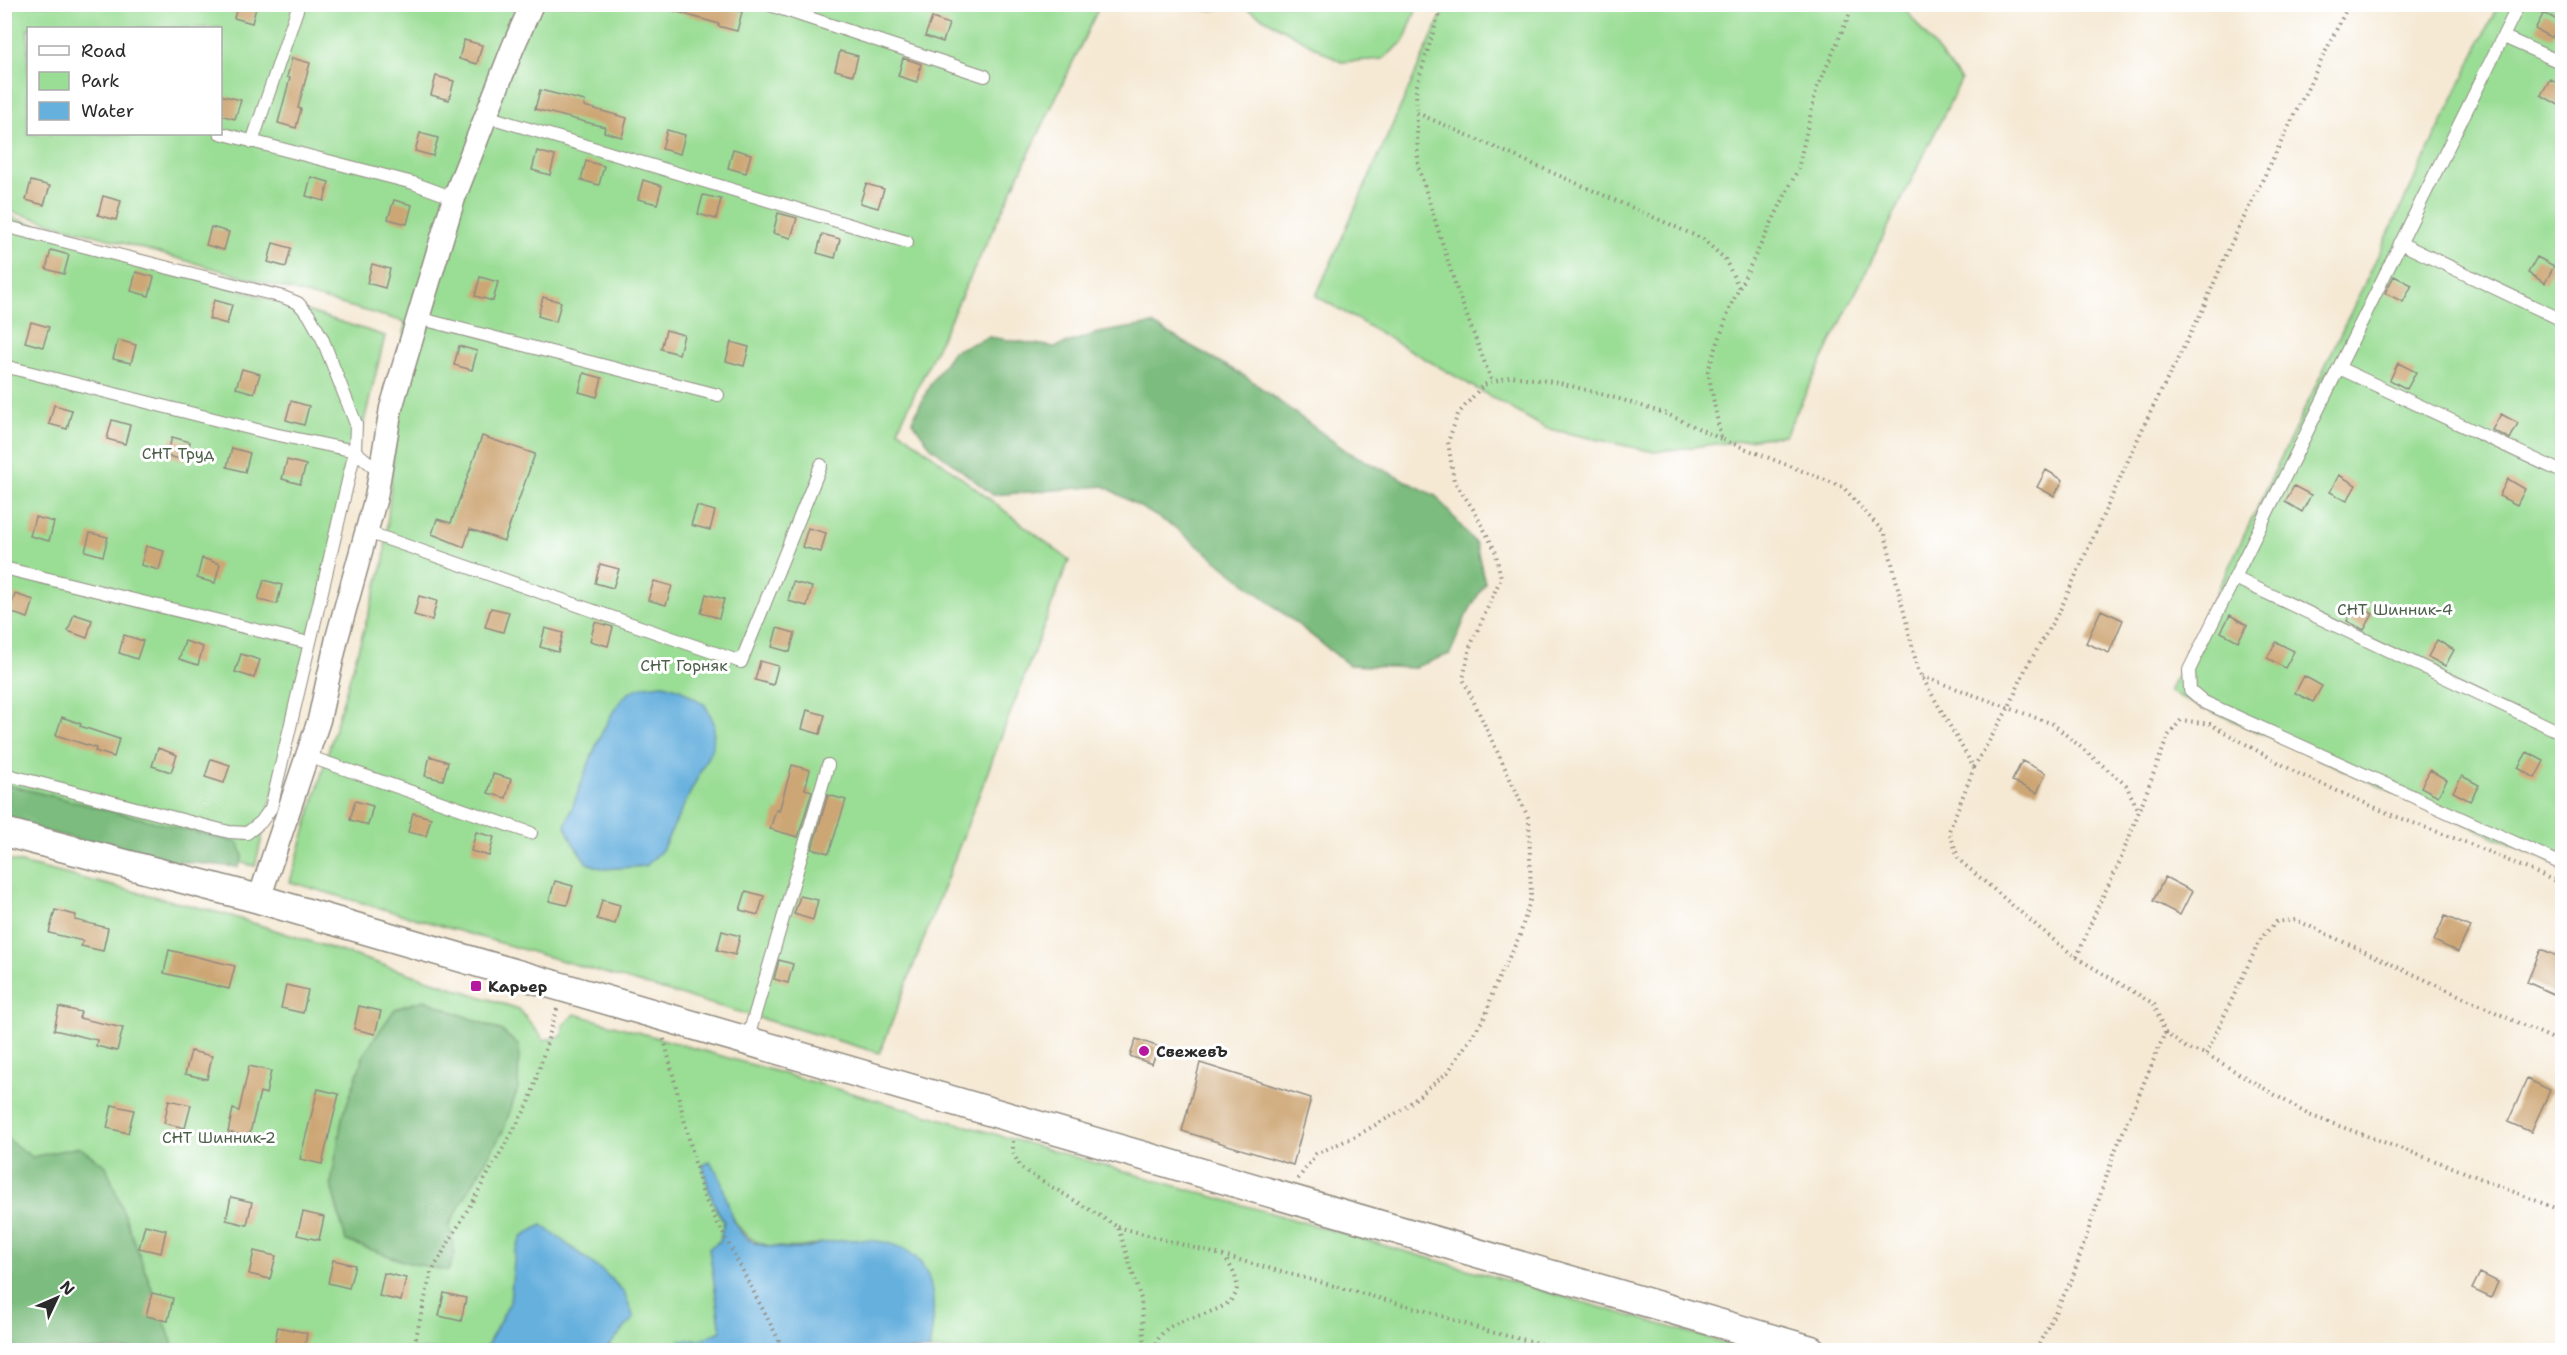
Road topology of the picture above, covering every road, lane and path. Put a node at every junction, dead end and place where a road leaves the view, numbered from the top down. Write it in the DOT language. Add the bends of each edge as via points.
graph roads {
  1 [pos="298,4"];
  2 [pos="532,4"];
  3 [pos="766,4"];
  4 [pos="1442,4"];
  5 [pos="1854,4"];
  6 [pos="2349,4"];
  7 [pos="2519,4"];
  8 [pos="2504,37"];
  9 [pos="2562,63"];
  10 [pos="985,76"];
  11 [pos="1417,113"];
  12 [pos="486,117"];
  13 [pos="222,134"];
  14 [pos="252,142"];
  15 [pos="454,198"];
  16 [pos="4,226"];
  17 [pos="907,242"];
  18 [pos="2400,243"];
  19 [pos="1739,288"];
  20 [pos="418,318"];
  21 [pos="2562,320"];
  22 [pos="4,366"];
  23 [pos="2339,368"];
  24 [pos="1492,382"];
  25 [pos="718,395"];
  26 [pos="1721,439"];
  27 [pos="355,451"];
  28 [pos="821,465"];
  29 [pos="2562,472"];
  30 [pos="381,473"];
  31 [pos="368,532"];
  32 [pos="4,568"];
  33 [pos="2235,578"];
  34 [pos="309,643"];
  35 [pos="1921,675"];
  36 [pos="2009,707"];
  37 [pos="2562,733"];
  38 [pos="307,756"];
  39 [pos="828,765"];
  40 [pos="1974,768"];
  41 [pos="4,774"];
  42 [pos="2138,811"];
  43 [pos="4,832"];
  44 [pos="531,833"];
  45 [pos="2562,864"];
  46 [pos="2562,884"];
  47 [pos="259,899"];
  48 [pos="2077,958"];
  49 [pos="562,988"];
  50 [pos="658,1015"];
  51 [pos="2165,1033"];
  52 [pos="747,1041"];
  53 [pos="2562,1043"];
  54 [pos="2206,1054"];
  55 [pos="1016,1119"];
  56 [pos="1290,1199"];
  57 [pos="2562,1211"];
  58 [pos="1118,1227"];
  59 [pos="1225,1256"];
  60 [pos="413,1350"];
  61 [pos="784,1350"];
  62 [pos="1145,1350"];
  63 [pos="1153,1350"];
  64 [pos="1569,1350"];
  65 [pos="1811,1350"];
  66 [pos="2036,1350"];
  1 -- 14 [label="lane"];
  2 -- 12 [label="street"];
  3 -- 10 [label="lane"];
  4 -- 11 [label="path" via="1416,88"];
  5 -- 19 [label="path" via="1816,91 1798,169"];
  6 -- 36 [label="path" via="2146,422 2061,608 2025,670"];
  7 -- 8 [label="lane"];
  8 -- 9 [label="lane"];
  8 -- 18 [label="lane"];
  11 -- 19 [label="path" via="1703,239 1725,259"];
  11 -- 24 [label="path" via="1418,166 1457,290"];
  12 -- 15 [label="street"];
  12 -- 17 [label="lane"];
  13 -- 14 [label="lane"];
  14 -- 15 [label="lane" via="413,183"];
  15 -- 20 [label="street"];
  16 -- 27 [label="lane" via="298,303 322,338 356,424"];
  18 -- 21 [label="lane"];
  18 -- 23 [label="lane"];
  19 -- 26 [label="path" via="1708,371"];
  20 -- 25 [label="lane"];
  20 -- 30 [label="street" via="391,408"];
  22 -- 27 [label="lane"];
  23 -- 29 [label="lane"];
  23 -- 33 [label="lane"];
  24 -- 26 [label="path" via="1512,376 1560,383 1667,414"];
  24 -- 56 [label="path" via="1483,385 1458,414 1448,442 1454,481 1495,550 1500,578 1470,647 1463,679 1528,819 1531,897 1520,935 1494,988 1486,1015 1448,1072 1402,1110 1316,1154 1300,1173"];
  26 -- 35 [label="path" via="1844,487 1885,534"];
  27 -- 30 [label="lane"];
  27 -- 34 [label="lane"];
  28 -- 31 [label="lane" via="741,662"];
  30 -- 31 [label="street"];
  31 -- 38 [label="street"];
  32 -- 34 [label="lane"];
  33 -- 37 [label="lane"];
  33 -- 45 [label="lane" via="2189,670 2190,690 2204,702"];
  34 -- 41 [label="lane" via="271,808 247,833 229,832"];
  35 -- 36 [label="path"];
  35 -- 40 [label="path"];
  36 -- 40 [label="path"];
  36 -- 42 [label="path" via="2053,724 2126,785"];
  38 -- 44 [label="lane"];
  38 -- 47 [label="street"];
  39 -- 52 [label="lane"];
  40 -- 48 [label="path" via="1949,831 1959,860"];
  42 -- 46 [label="path" via="2168,736 2181,720 2210,724 2299,774"];
  42 -- 48 [label="path"];
  43 -- 47 [label="street"];
  47 -- 49 [label="street"];
  48 -- 51 [label="path" via="2154,1004"];
  49 -- 50 [label="street"];
  49 -- 60 [label="path" via="529,1103 431,1273"];
  50 -- 52 [label="street"];
  50 -- 61 [label="path" via="703,1195"];
  51 -- 54 [label="path" via="2188,1049"];
  51 -- 66 [label="path" via="2115,1151 2073,1279"];
  52 -- 55 [label="street"];
  53 -- 54 [label="path" via="2296,920 2277,922 2261,938"];
  54 -- 57 [label="path" via="2309,1115"];
  55 -- 56 [label="street"];
  55 -- 58 [label="path" via="1013,1154 1021,1168"];
  56 -- 65 [label="street"];
  58 -- 59 [label="path"];
  58 -- 62 [label="path" via="1142,1299"];
  59 -- 63 [label="path" via="1237,1288 1232,1300 1168,1328"];
  59 -- 64 [label="path" via="1490,1332"];
}
